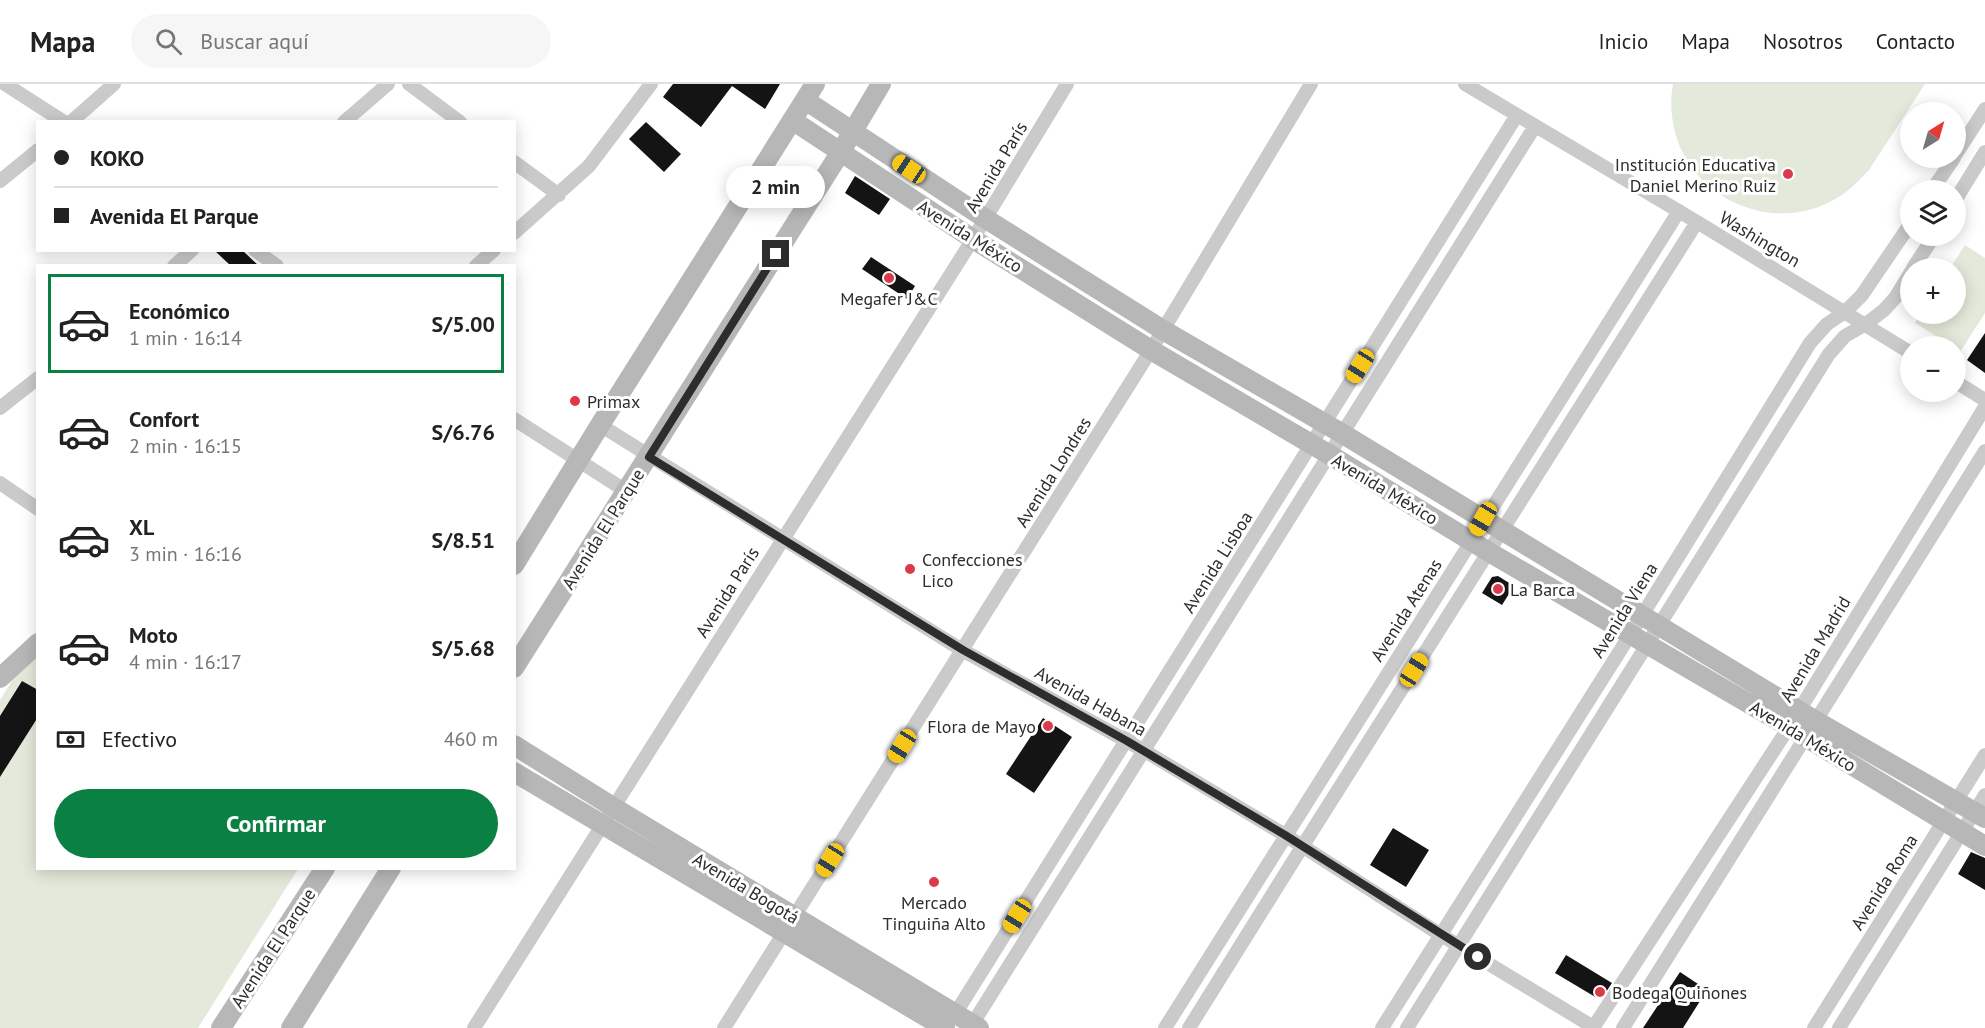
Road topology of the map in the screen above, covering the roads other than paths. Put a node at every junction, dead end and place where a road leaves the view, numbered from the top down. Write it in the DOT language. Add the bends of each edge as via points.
graph roads {
  1 [pos="5,84"];
  2 [pos="114,84"];
  3 [pos="388,84"];
  4 [pos="409,84"];
  5 [pos="651,84"];
  6 [pos="881,84"];
  7 [pos="1067,84"];
  8 [pos="1311,84"];
  9 [pos="1465,84"];
  10 [pos="810,92"];
  11 [pos="1985,109"];
  12 [pos="1517,115"];
  13 [pos="61,120"];
  14 [pos="73,120"];
  15 [pos="346,120"];
  16 [pos="457,120"];
  17 [pos="792,120"];
  18 [pos="1535,126"];
  19 [pos="852,130"];
  20 [pos="1966,139"];
  21 [pos="36,152"];
  22 [pos="1985,152"];
  23 [pos="840,153"];
  24 [pos="516,163"];
  25 [pos="0,181"];
  26 [pos="1966,183"];
  27 [pos="559,195"];
  28 [pos="1679,211"];
  29 [pos="986,219"];
  30 [pos="1696,222"];
  31 [pos="516,231"];
  32 [pos="974,239"];
  33 [pos="1900,240"];
  34 [pos="190,252"];
  35 [pos="258,252"];
  36 [pos="492,252"];
  37 [pos="176,264"];
  38 [pos="274,264"];
  39 [pos="478,264"];
  40 [pos="1900,290"];
  41 [pos="1845,312"];
  42 [pos="1866,324"];
  43 [pos="1163,330"];
  44 [pos="1900,346"];
  45 [pos="1151,350"];
  46 [pos="36,380"];
  47 [pos="1966,388"];
  48 [pos="1985,400"];
  49 [pos="1985,407"];
  50 [pos="0,408"];
  51 [pos="516,420"];
  52 [pos="1324,424"];
  53 [pos="600,425"];
  54 [pos="1343,434"];
  55 [pos="1312,445"];
  56 [pos="1985,452"];
  57 [pos="1330,455"];
  58 [pos="649,457"];
  59 [pos="579,460"];
  60 [pos="0,483"];
  61 [pos="626,491"];
  62 [pos="36,508"];
  63 [pos="1483,519"];
  64 [pos="1502,530"];
  65 [pos="782,539"];
  66 [pos="1471,541"];
  67 [pos="1489,552"];
  68 [pos="516,563"];
  69 [pos="1650,622"];
  70 [pos="1639,640"];
  71 [pos="36,645"];
  72 [pos="963,650"];
  73 [pos="516,665"];
  74 [pos="0,678"];
  75 [pos="1799,710"];
  76 [pos="1789,727"];
  77 [pos="1811,729"];
  78 [pos="1127,741"];
  79 [pos="516,747"];
  80 [pos="1143,750"];
  81 [pos="1985,755"];
  82 [pos="516,773"];
  83 [pos="1985,795"];
  84 [pos="1956,802"];
  85 [pos="1980,815"];
  86 [pos="608,816"];
  87 [pos="1944,821"];
  88 [pos="1962,832"];
  89 [pos="1285,835"];
  90 [pos="1302,846"];
  91 [pos="1985,846"];
  92 [pos="324,870"];
  93 [pos="390,870"];
  94 [pos="789,925"];
  95 [pos="1441,935"];
  96 [pos="1458,945"];
  97 [pos="961,1025"];
  98 [pos="221,1028"];
  99 [pos="291,1028"];
  100 [pos="474,1028"];
  101 [pos="724,1028"];
  102 [pos="1165,1028"];
  103 [pos="1189,1028"];
  104 [pos="1382,1028"];
  105 [pos="1407,1028"];
  106 [pos="1594,1028"];
  107 [pos="1623,1028"];
  108 [pos="1814,1028"];
  109 [pos="1839,1028"];
  1 -- 13 [label="street"];
  2 -- 14 [label="street"];
  3 -- 15 [label="street"];
  4 -- 16 [label="street"];
  5 -- 27 [label="street" via="589,166"];
  6 -- 19 [label="street, Avenida El Parque"];
  7 -- 29 [label="street, Avenida París"];
  8 -- 43 [label="street, Avenida Londres"];
  9 -- 12 [label="street, Washington"];
  10 -- 17 [label="street"];
  10 -- 19 [label="street, Avenida México"];
  11 -- 20 [label="street"];
  12 -- 18 [label="street, Washington"];
  12 -- 52 [label="street, Avenida Lisboa"];
  17 -- 23 [label="street, Avenida México"];
  17 -- 53 [label="street"];
  18 -- 28 [label="street, Washington"];
  18 -- 54 [label="street"];
  19 -- 23 [label="street, Avenida El Parque"];
  19 -- 29 [label="street, Avenida México"];
  21 -- 25 [label="street"];
  22 -- 26 [label="street"];
  23 -- 32 [label="street, Avenida México"];
  23 -- 58 [label="street, Avenida El Parque"];
  24 -- 27 [label="street"];
  27 -- 31 [label="street"];
  28 -- 30 [label="street, Washington"];
  28 -- 63 [label="street, Avenida Atenas"];
  29 -- 32 [label="street, Avenida París"];
  29 -- 43 [label="street, Avenida México"];
  30 -- 41 [label="street, Washington"];
  30 -- 64 [label="street"];
  32 -- 45 [label="street, Avenida México"];
  32 -- 65 [label="street, Avenida París"];
  33 -- 41 [label="street, Avenida Viena" via="1872,282"];
  34 -- 37 [label="street"];
  35 -- 38 [label="street"];
  36 -- 39 [label="street"];
  40 -- 42 [label="street, Avenida Viena"];
  41 -- 42 [label="street, Washington"];
  41 -- 69 [label="street, Avenida Viena" via="1810,343"];
  42 -- 44 [label="street, Washington"];
  42 -- 69 [label="street, Avenida Viena" via="1845,336 1829,354"];
  43 -- 45 [label="street, Avenida Londres"];
  43 -- 52 [label="street, Avenida México"];
  45 -- 55 [label="street, Avenida México"];
  45 -- 72 [label="street, Avenida Londres"];
  46 -- 50 [label="street"];
  47 -- 48 [label="street"];
  49 -- 75 [label="street, Avenida Madrid"];
  51 -- 59 [label="street"];
  52 -- 54 [label="street, Avenida México"];
  52 -- 55 [label="street, Avenida Lisboa"];
  53 -- 58 [label="street, Avenida Habana"];
  53 -- 59 [label="street"];
  54 -- 57 [label="street"];
  54 -- 63 [label="street, Avenida México"];
  55 -- 57 [label="street, Avenida México"];
  55 -- 78 [label="street, Avenida Lisboa"];
  56 -- 77 [label="street, Avenida Madrid"];
  57 -- 66 [label="street, Avenida México"];
  57 -- 80 [label="street"];
  58 -- 61 [label="street, Avenida El Parque"];
  58 -- 65 [label="street, Avenida Habana"];
  59 -- 61 [label="street"];
  59 -- 68 [label="street"];
  60 -- 62 [label="street"];
  61 -- 73 [label="street, Avenida El Parque"];
  63 -- 64 [label="street, Avenida México"];
  63 -- 66 [label="street, Avenida Atenas"];
  64 -- 67 [label="street"];
  64 -- 69 [label="street, Avenida México"];
  65 -- 72 [label="street, Avenida Habana"];
  65 -- 86 [label="street, Avenida París"];
  66 -- 67 [label="street, Avenida México"];
  66 -- 89 [label="street, Avenida Atenas"];
  67 -- 70 [label="street, Avenida México"];
  67 -- 90 [label="street"];
  69 -- 70 [label="street, Avenida Viena"];
  69 -- 70 [label="street, Avenida Viena"];
  69 -- 75 [label="street, Avenida México"];
  70 -- 76 [label="street, Avenida México"];
  70 -- 95 [label="street, Avenida Viena"];
  70 -- 96 [label="street, Avenida Viena"];
  71 -- 74 [label="street"];
  72 -- 78 [label="street, Avenida Habana"];
  72 -- 94 [label="street, Avenida Londres"];
  75 -- 76 [label="street, Avenida Madrid"];
  75 -- 77 [label="street, Avenida México"];
  76 -- 77 [label="street, Avenida México"];
  76 -- 106 [label="street, Avenida Madrid"];
  77 -- 84 [label="street, Avenida México"];
  77 -- 87 [label="street, Avenida México"];
  77 -- 107 [label="street, Avenida Madrid"];
  78 -- 80 [label="street, Avenida Habana"];
  78 -- 97 [label="street, Avenida Lisboa"];
  79 -- 86 [label="street, Avenida Bogotá"];
  80 -- 89 [label="street, Avenida Habana"];
  80 -- 97 [label="street"];
  81 -- 84 [label="street, Avenida Roma"];
  82 -- 86 [label="street, Avenida Bogotá"];
  83 -- 85 [label="street"];
  84 -- 85 [label="street, Avenida México"];
  84 -- 87 [label="street, Avenida Roma"];
  85 -- 88 [label="street"];
  86 -- 94 [label="street, Avenida Bogotá"];
  86 -- 100 [label="street, Avenida París"];
  87 -- 88 [label="street, Avenida México"];
  87 -- 108 [label="street, Avenida Roma"];
  88 -- 91 [label="street, Avenida México"];
  88 -- 109 [label="street"];
  89 -- 90 [label="street, Avenida Habana"];
  89 -- 102 [label="street, Avenida Atenas"];
  90 -- 95 [label="street, Avenida Habana"];
  90 -- 103 [label="street"];
  92 -- 98 [label="street, Avenida El Parque"];
  93 -- 99 [label="street"];
  94 -- 97 [label="street, Avenida Bogotá"];
  94 -- 101 [label="street, Avenida Londres"];
  95 -- 96 [label="street, Avenida Habana"];
  95 -- 104 [label="street, Avenida Viena"];
  96 -- 105 [label="street, Avenida Viena"];
  96 -- 106 [label="street, Avenida Habana"];
}
